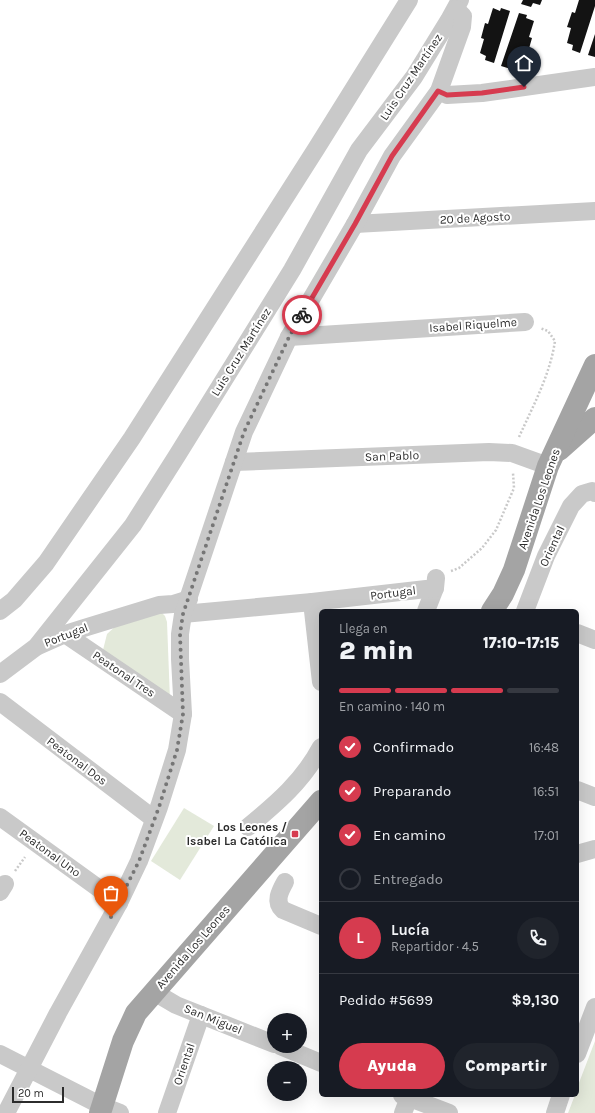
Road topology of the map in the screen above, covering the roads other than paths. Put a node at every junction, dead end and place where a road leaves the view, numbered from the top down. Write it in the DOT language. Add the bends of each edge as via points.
graph roads {
  1 [pos="409,0"];
  2 [pos="458,4"];
  3 [pos="595,77"];
  4 [pos="438,91"];
  5 [pos="595,212"];
  6 [pos="355,224"];
  7 [pos="524,322"];
  8 [pos="289,337"];
  9 [pos="595,365"];
  10 [pos="595,418"];
  11 [pos="550,461"];
  12 [pos="234,462"];
  13 [pos="594,492"];
  14 [pos="312,602"];
  15 [pos="186,607"];
  16 [pos="427,609"];
  17 [pos="493,609"];
  18 [pos="526,609"];
  19 [pos="0,611"];
  20 [pos="66,634"];
  21 [pos="579,634"];
  22 [pos="595,640"];
  23 [pos="36,647"];
  24 [pos="319,664"];
  25 [pos="0,674"];
  26 [pos="0,702"];
  27 [pos="183,714"];
  28 [pos="319,751"];
  29 [pos="579,791"];
  30 [pos="595,797"];
  31 [pos="319,803"];
  32 [pos="157,813"];
  33 [pos="0,817"];
  34 [pos="248,827"];
  35 [pos="595,849"];
  36 [pos="579,853"];
  37 [pos="285,882"];
  38 [pos="119,903"];
  39 [pos="319,925"];
  40 [pos="154,992"];
  41 [pos="595,1007"];
  42 [pos="201,1015"];
  43 [pos="267,1041"];
  44 [pos="579,1049"];
  45 [pos="297,1053"];
  46 [pos="0,1054"];
  47 [pos="319,1062"];
  48 [pos="29,1068"];
  49 [pos="560,1097"];
  50 [pos="406,1100"];
  51 [pos="108,1111"];
  52 [pos="6,1113"];
  53 [pos="167,1113"];
  54 [pos="449,1113"];
  55 [pos="554,1113"];
  1 -- 19 [label="street" via="132,438 46,563 14,600"];
  2 -- 4 [label="street, Luis Cruz Martínez" via="463,16 462,27"];
  2 -- 23 [label="street, Luis Cruz Martínez" via="414,77 359,150 292,270 133,525"];
  3 -- 4 [label="street" via="482,93 447,95"];
  4 -- 6 [label="street" via="392,156"];
  5 -- 6 [label="street, 20 de Agosto"];
  6 -- 8 [label="street"];
  7 -- 8 [label="street, Isabel Riquelme"];
  8 -- 12 [label="street" via="244,432"];
  9 -- 11 [label="main road, Avenida Los Leones"];
  10 -- 11 [label="main road"];
  11 -- 12 [label="street, San Pablo" via="512,453 489,452"];
  11 -- 17 [label="main road, Avenida Los Leones" via="514,570"];
  12 -- 15 [label="street"];
  13 -- 18 [label="street, Oriental" via="582,494 571,506 546,556"];
  14 -- 15 [label="street, Portugal"];
  14 -- 16 [label="street, Portugal" via="436,583"];
  14 -- 24 [label="street"];
  15 -- 20 [label="street, Portugal" via="173,604 159,605"];
  15 -- 27 [label="street" via="180,634"];
  20 -- 23 [label="street, Portugal"];
  20 -- 27 [label="street, Peatonal Tres"];
  21 -- 22 [label="street"];
  23 -- 25 [label="street, Luis Cruz Martínez"];
  26 -- 32 [label="street, Peatonal Dos"];
  27 -- 32 [label="street" via="177,750"];
  28 -- 34 [label="street" via="312,764 282,799"];
  29 -- 30 [label="street"];
  31 -- 40 [label="main road, Avenida Los Leones"];
  32 -- 38 [label="street" via="139,861"];
  33 -- 38 [label="street, Peatonal Uno"];
  35 -- 36 [label="street"];
  37 -- 39 [label="street" via="278,899 280,908"];
  38 -- 48 [label="street"];
  40 -- 42 [label="street, San Miguel" via="176,1005"];
  40 -- 51 [label="main road, Avenida Los Leones" via="136,1013 126,1034 113,1070"];
  41 -- 44 [label="street"];
  42 -- 43 [label="street, San Miguel"];
  42 -- 53 [label="street, Oriental"];
  45 -- 47 [label="street"];
  46 -- 48 [label="street"];
  48 -- 51 [label="street"];
  48 -- 52 [label="street"];
  49 -- 55 [label="street"];
  50 -- 54 [label="street"];
}
